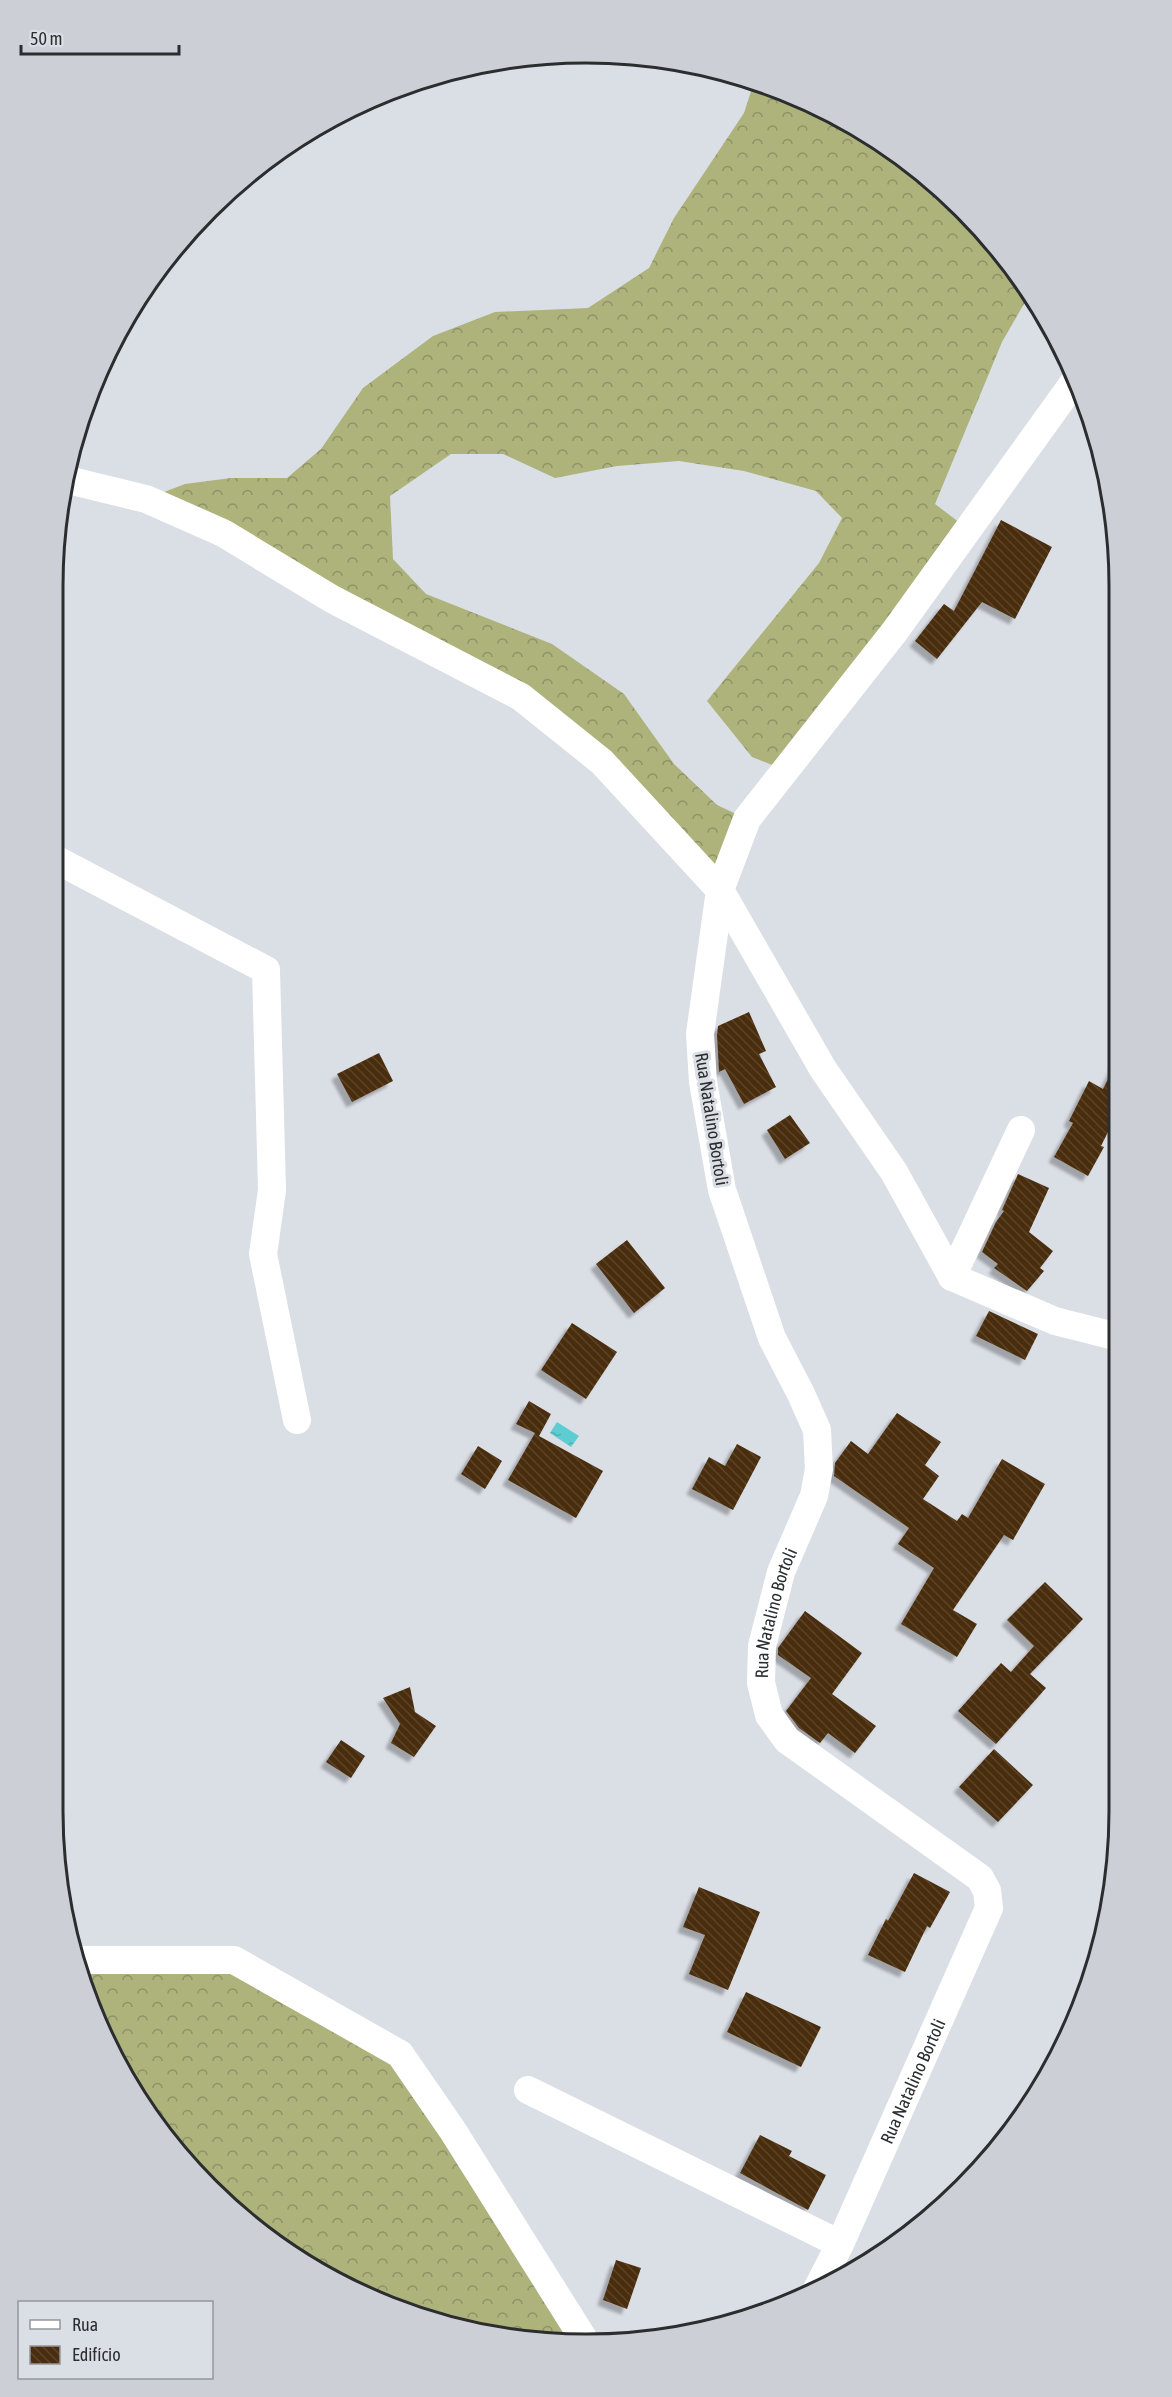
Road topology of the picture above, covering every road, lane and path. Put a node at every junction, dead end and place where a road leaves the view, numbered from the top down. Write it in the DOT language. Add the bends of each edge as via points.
graph roads {
  1 [pos="1070,388"];
  2 [pos="74,481"];
  3 [pos="63,864"];
  4 [pos="720,890"];
  5 [pos="1022,1130"];
  6 [pos="952,1277"];
  7 [pos="1109,1335"];
  8 [pos="297,1420"];
  9 [pos="85,1960"];
  10 [pos="528,2090"];
  11 [pos="840,2244"];
  12 [pos="823,2277"];
  13 [pos="580,2334"];
  1 -- 4 [label="street, Rua Natalino Bortoli" via="895,631 747,819"];
  2 -- 4 [label="street" via="146,499 223,533 332,598 521,698 602,762"];
  3 -- 8 [label="street" via="266,970 272,1190 263,1254"];
  4 -- 6 [label="street" via="823,1069 894,1172"];
  4 -- 11 [label="street, Rua Natalino Bortoli" via="700,1034 703,1082 722,1190 772,1338 817,1430 819,1469 814,1496 781,1572 762,1646 761,1683 769,1714 787,1740 980,1878 989,1908"];
  5 -- 6 [label="street"];
  6 -- 7 [label="street" via="1055,1321"];
  9 -- 13 [label="street" via="234,1960 400,2054"];
  10 -- 11 [label="street"];
  11 -- 12 [label="street, Rua Natalino Bortoli"];
}
